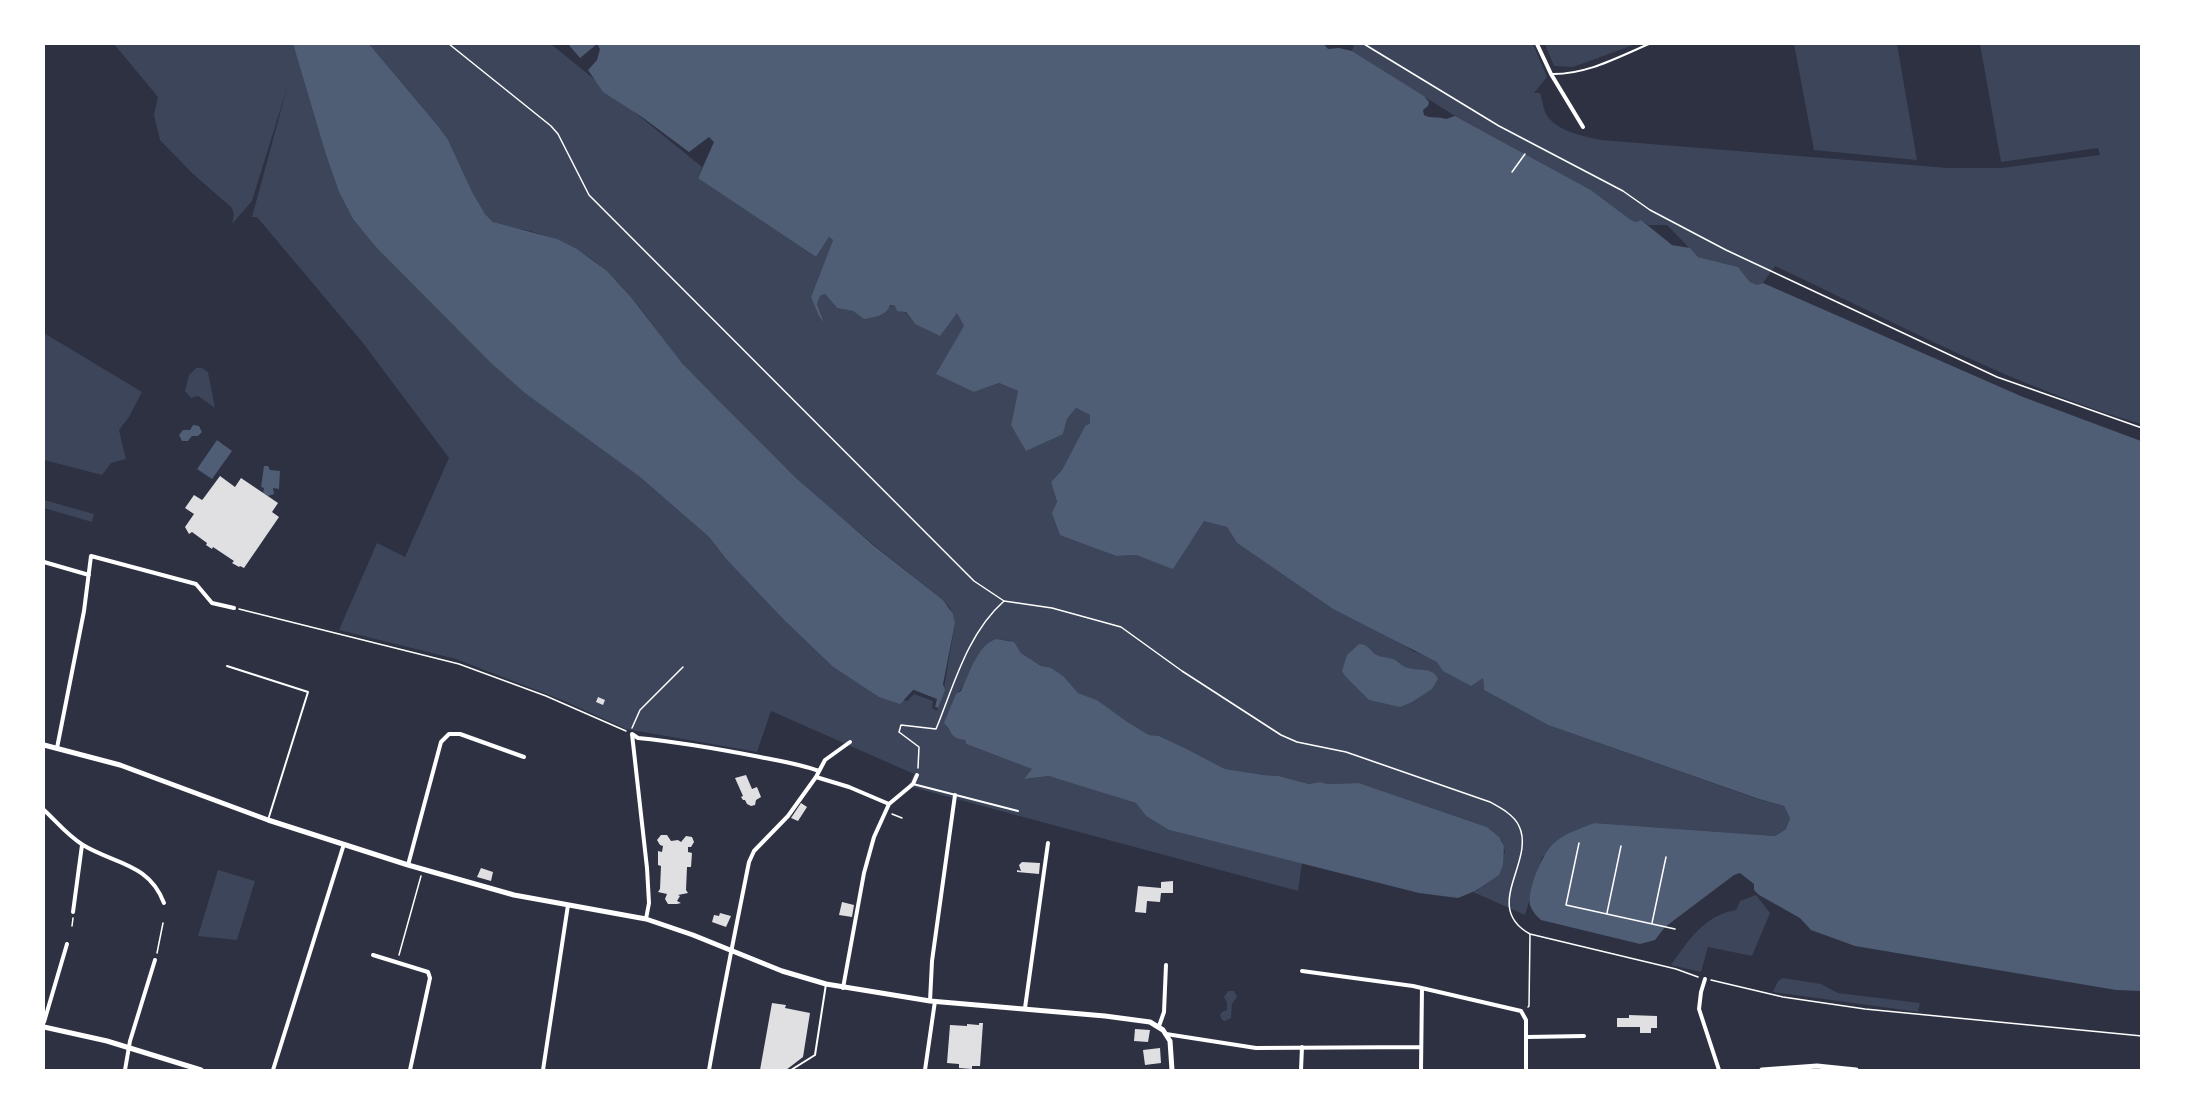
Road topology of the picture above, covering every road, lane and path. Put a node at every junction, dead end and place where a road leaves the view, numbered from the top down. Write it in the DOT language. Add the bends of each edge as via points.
graph roads {
  1 [pos="448,44"];
  2 [pos="1364,44"];
  3 [pos="1537,44"];
  4 [pos="1649,44"];
  5 [pos="1551,74"];
  6 [pos="1583,127"];
  7 [pos="1525,154"];
  8 [pos="1512,172"];
  9 [pos="2142,428"];
  10 [pos="44,562"];
  11 [pos="89,575"];
  12 [pos="1005,601"];
  13 [pos="234,608"];
  14 [pos="227,666"];
  15 [pos="683,667"];
  16 [pos="632,734"];
  17 [pos="850,742"];
  18 [pos="44,745"];
  19 [pos="57,748"];
  20 [pos="524,757"];
  21 [pos="819,771"];
  22 [pos="917,775"];
  23 [pos="816,777"];
  24 [pos="914,784"];
  25 [pos="955,795"];
  26 [pos="890,804"];
  27 [pos="44,810"];
  28 [pos="1018,811"];
  29 [pos="886,812"];
  30 [pos="902,818"];
  31 [pos="268,820"];
  32 [pos="1048,843"];
  33 [pos="1579,843"];
  34 [pos="82,844"];
  35 [pos="344,844"];
  36 [pos="1621,846"];
  37 [pos="1666,856"];
  38 [pos="408,865"];
  39 [pos="423,869"];
  40 [pos="164,903"];
  41 [pos="568,904"];
  42 [pos="73,912"];
  43 [pos="1606,914"];
  44 [pos="646,919"];
  45 [pos="163,923"];
  46 [pos="1652,924"];
  47 [pos="72,926"];
  48 [pos="1675,929"];
  49 [pos="1530,934"];
  50 [pos="67,944"];
  51 [pos="731,950"];
  52 [pos="373,955"];
  53 [pos="155,960"];
  54 [pos="397,962"];
  55 [pos="1167,965"];
  56 [pos="1302,971"];
  57 [pos="1705,979"];
  58 [pos="826,984"];
  59 [pos="843,988"];
  60 [pos="1422,988"];
  61 [pos="932,1001"];
  62 [pos="1529,1006"];
  63 [pos="1025,1008"];
  64 [pos="44,1022"];
  65 [pos="1159,1026"];
  66 [pos="44,1027"];
  67 [pos="1166,1034"];
  68 [pos="1584,1036"];
  69 [pos="2142,1036"];
  70 [pos="1527,1037"];
  71 [pos="1302,1047"];
  72 [pos="1421,1047"];
  73 [pos="130,1048"];
  74 [pos="125,1071"];
  75 [pos="201,1071"];
  76 [pos="273,1071"];
  77 [pos="410,1071"];
  78 [pos="543,1071"];
  79 [pos="709,1071"];
  80 [pos="791,1071"];
  81 [pos="925,1071"];
  82 [pos="1172,1071"];
  83 [pos="1301,1071"];
  84 [pos="1421,1071"];
  85 [pos="1526,1071"];
  86 [pos="1719,1071"];
  87 [pos="1762,1071"];
  88 [pos="1856,1071"];
  1 -- 12 [label="path" via="551,126 589,195 974,581"];
  2 -- 9 [label="path" via="1499,126 1623,190 1650,210 1726,250 1997,377"];
  3 -- 5 [label="street"];
  4 -- 5 [label="lane" via="1592,68"];
  5 -- 6 [label="street"];
  7 -- 8 [label="path"];
  10 -- 11 [label="street"];
  11 -- 13 [label="street" via="91,556 196,584 212,603"];
  11 -- 19 [label="street"];
  12 -- 22 [label="path" via="978,630 936,729 901,725 899,732 919,747"];
  12 -- 49 [label="path" via="1052,608 1121,627 1281,735 1346,752 1506,810 1519,825 1523,843 1509,904 1519,928"];
  13 -- 16 [label="path" via="459,664"];
  14 -- 31 [label="lane" via="308,692"];
  15 -- 16 [label="path" via="640,710"];
  16 -- 21 [label="street"];
  16 -- 44 [label="street" via="647,868"];
  17 -- 21 [label="street" via="825,760"];
  18 -- 19 [label="main road"];
  19 -- 31 [label="main road" via="120,765"];
  20 -- 38 [label="street" via="460,734 449,734 441,742"];
  21 -- 23 [label="street"];
  22 -- 24 [label="street"];
  23 -- 26 [label="street"];
  23 -- 51 [label="street" via="788,816 754,851"];
  24 -- 25 [label="lane"];
  24 -- 26 [label="street"];
  25 -- 28 [label="lane"];
  25 -- 61 [label="street" via="932,961"];
  26 -- 29 [label="street"];
  27 -- 34 [label="street"];
  29 -- 30 [label="path"];
  29 -- 59 [label="street" via="864,873"];
  31 -- 35 [label="main road"];
  32 -- 63 [label="street"];
  33 -- 43 [label="path" via="1566,905"];
  34 -- 40 [label="street" via="142,872 159,889"];
  34 -- 42 [label="street"];
  35 -- 38 [label="main road"];
  35 -- 76 [label="street"];
  36 -- 43 [label="path"];
  37 -- 46 [label="path"];
  38 -- 39 [label="main road"];
  39 -- 41 [label="main road" via="514,896"];
  39 -- 54 [label="path"];
  41 -- 44 [label="main road"];
  41 -- 78 [label="street"];
  42 -- 47 [label="path"];
  43 -- 46 [label="path"];
  44 -- 51 [label="main road"];
  45 -- 53 [label="path"];
  46 -- 48 [label="path"];
  49 -- 57 [label="path"];
  49 -- 62 [label="path"];
  50 -- 64 [label="street"];
  51 -- 58 [label="main road"];
  51 -- 79 [label="street"];
  52 -- 54 [label="street"];
  53 -- 73 [label="street"];
  54 -- 77 [label="street" via="428,972 430,978"];
  55 -- 65 [label="street" via="1164,1012"];
  56 -- 60 [label="street"];
  57 -- 69 [label="path" via="1783,997 1865,1009"];
  57 -- 86 [label="street" via="1699,1009"];
  58 -- 59 [label="main road"];
  58 -- 80 [label="lane" via="815,1055"];
  59 -- 61 [label="main road"];
  60 -- 70 [label="street" via="1521,1011"];
  60 -- 72 [label="street"];
  61 -- 63 [label="main road"];
  61 -- 81 [label="street"];
  63 -- 65 [label="main road" via="1140,1019"];
  65 -- 67 [label="main road"];
  66 -- 73 [label="main road"];
  67 -- 71 [label="street" via="1256,1048"];
  67 -- 82 [label="main road"];
  68 -- 70 [label="street"];
  70 -- 85 [label="street"];
  71 -- 72 [label="street"];
  71 -- 83 [label="street"];
  72 -- 84 [label="street"];
  73 -- 74 [label="street"];
  73 -- 75 [label="main road"];
  87 -- 88 [label="main road" via="1817,1066"];
}
